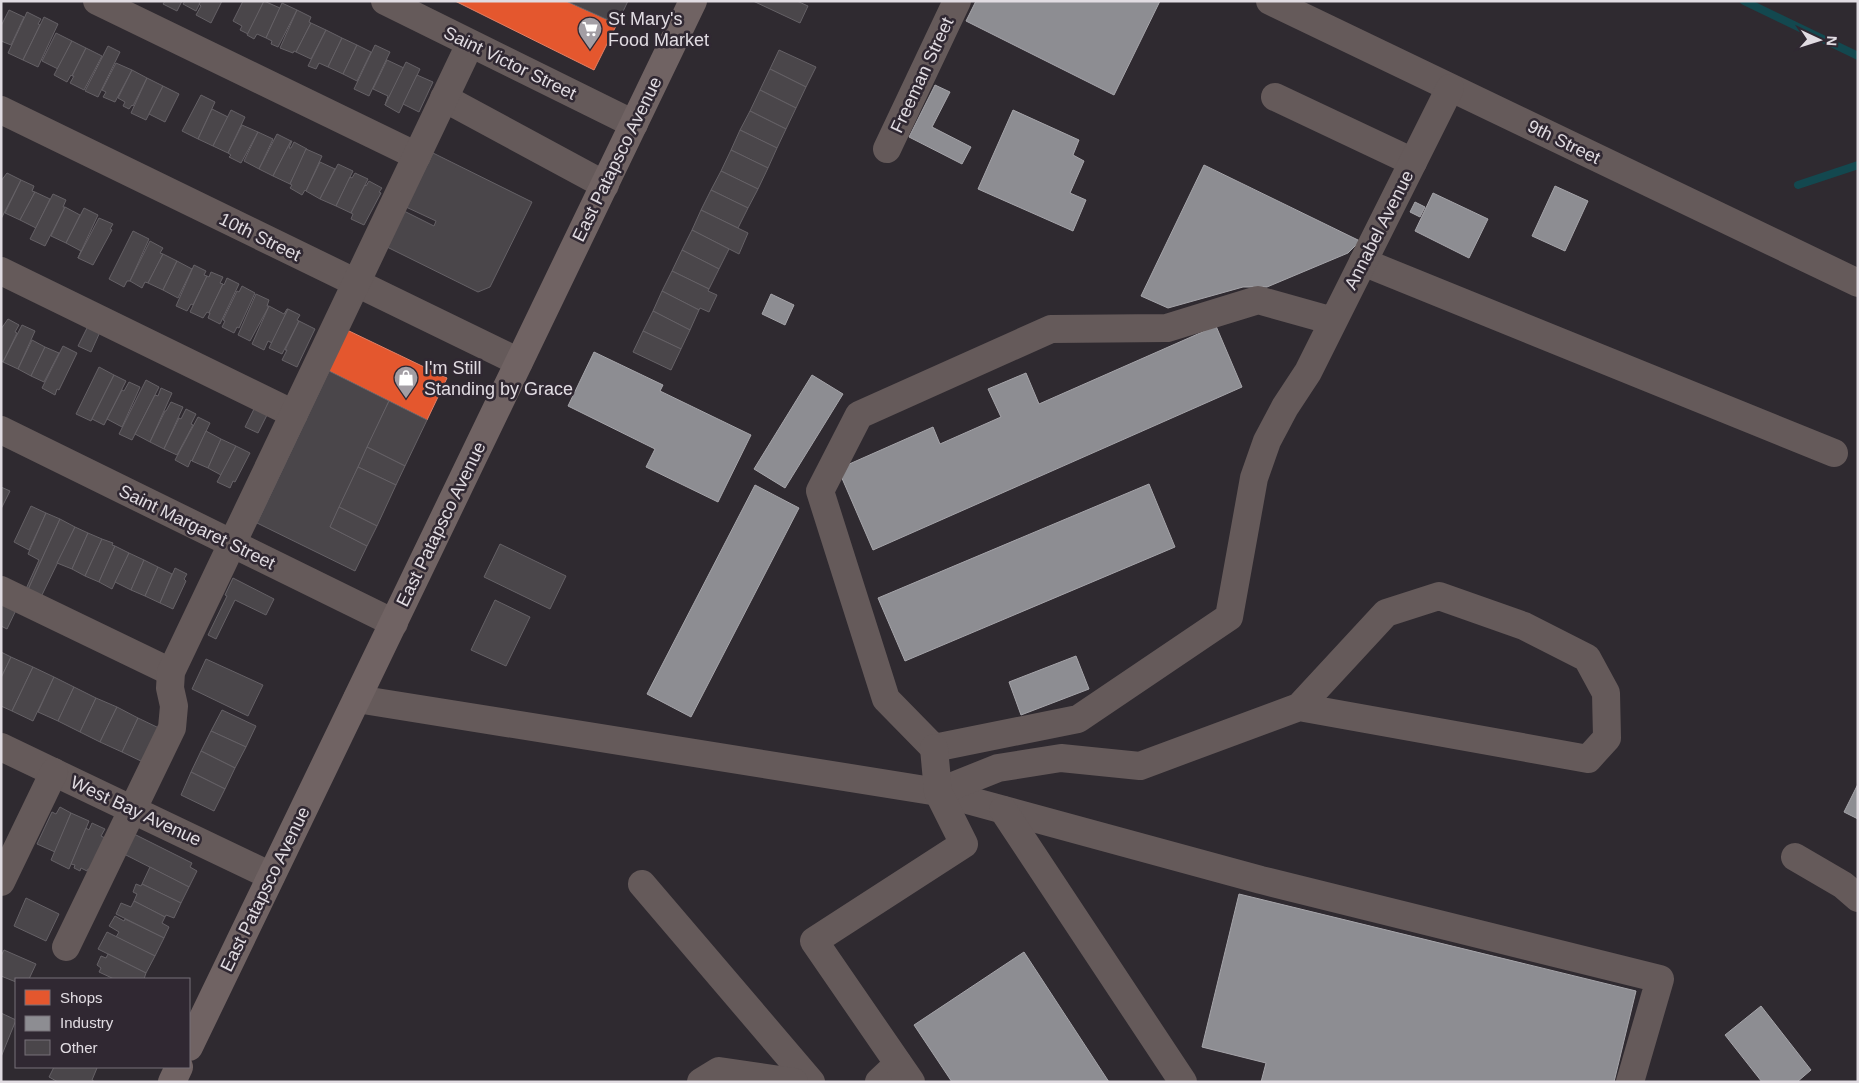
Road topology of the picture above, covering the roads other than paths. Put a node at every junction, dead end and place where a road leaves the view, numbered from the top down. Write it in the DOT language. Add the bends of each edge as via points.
graph roads {
  1 [pos="96,1"];
  2 [pos="385,1"];
  3 [pos="692,1"];
  4 [pos="957,1"];
  5 [pos="1270,1"];
  6 [pos="428,11"];
  7 [pos="470,44"];
  8 [pos="1450,88"];
  9 [pos="1275,97"];
  10 [pos="444,98"];
  11 [pos="1,110"];
  12 [pos="634,124"];
  13 [pos="887,149"];
  14 [pos="416,156"];
  15 [pos="1413,162"];
  16 [pos="605,184"];
  17 [pos="1363,262"];
  18 [pos="1,271"];
  19 [pos="356,283"];
  20 [pos="1858,283"];
  21 [pos="1334,321"];
  22 [pos="519,362"];
  23 [pos="294,414"];
  24 [pos="1,430"];
  25 [pos="1834,453"];
  26 [pos="232,544"];
  27 [pos="1,590"];
  28 [pos="394,623"];
  29 [pos="171,672"];
  30 [pos="357,699"];
  31 [pos="1299,707"];
  32 [pos="1,747"];
  33 [pos="934,748"];
  34 [pos="54,772"];
  35 [pos="938,792"];
  36 [pos="133,810"];
  37 [pos="1003,810"];
  38 [pos="1795,857"];
  39 [pos="271,876"];
  40 [pos="1,882"];
  41 [pos="642,884"];
  42 [pos="1858,898"];
  43 [pos="66,947"];
  44 [pos="190,1045"];
  45 [pos="179,1068"];
  46 [pos="905,1073"];
  47 [pos="172,1082"];
  48 [pos="701,1082"];
  49 [pos="794,1082"];
  50 [pos="811,1082"];
  51 [pos="879,1082"];
  52 [pos="1183,1082"];
  53 [pos="1630,1082"];
  1 -- 14 [label="street"];
  2 -- 6 [label="street, Saint Victor Street"];
  3 -- 12 [label="main road, East Patapsco Avenue"];
  4 -- 13 [label="street, Freeman Street"];
  5 -- 8 [label="street, 9th Street"];
  6 -- 7 [label="street, Saint Victor Street"];
  7 -- 10 [label="street"];
  7 -- 12 [label="street, Saint Victor Street"];
  8 -- 15 [label="street, Annabel Avenue"];
  8 -- 20 [label="street, 9th Street"];
  9 -- 15 [label="street"];
  10 -- 14 [label="street"];
  10 -- 16 [label="street"];
  11 -- 19 [label="street, 10th Street"];
  12 -- 16 [label="main road, East Patapsco Avenue"];
  14 -- 19 [label="street"];
  15 -- 17 [label="street, Annabel Avenue"];
  16 -- 22 [label="main road, East Patapsco Avenue"];
  17 -- 21 [label="street, Annabel Avenue"];
  17 -- 25 [label="street"];
  18 -- 23 [label="street"];
  19 -- 22 [label="street, 10th Street"];
  19 -- 23 [label="street"];
  21 -- 33 [label="street, Annabel Avenue" via="1267,441 1254,478 1229,617 1078,719"];
  21 -- 33 [label="street" via="1258,300 1167,328 1051,329 859,415 820,491 886,699"];
  22 -- 28 [label="main road, East Patapsco Avenue"];
  23 -- 26 [label="street"];
  24 -- 26 [label="street, Saint Margaret Street"];
  26 -- 28 [label="street, Saint Margaret Street"];
  26 -- 29 [label="street"];
  27 -- 29 [label="street"];
  28 -- 30 [label="main road, East Patapsco Avenue"];
  29 -- 36 [label="street" via="172,728"];
  30 -- 35 [label="street"];
  30 -- 39 [label="main road, East Patapsco Avenue"];
  31 -- 31 [label="street" via="1588,759 1607,738 1606,693 1587,658 1524,626 1439,596 1386,613"];
  31 -- 35 [label="street" via="1140,766 1061,758 998,768"];
  32 -- 34 [label="street, West Bay Avenue"];
  33 -- 35 [label="street"];
  34 -- 36 [label="street, West Bay Avenue"];
  34 -- 40 [label="street"];
  35 -- 37 [label="street"];
  35 -- 46 [label="street" via="964,844 814,941"];
  36 -- 39 [label="street, West Bay Avenue"];
  36 -- 43 [label="street"];
  37 -- 52 [label="street"];
  37 -- 53 [label="street" via="1261,880 1660,979"];
  38 -- 42 [label="street"];
  39 -- 44 [label="main road, East Patapsco Avenue"];
  41 -- 50 [label="street"];
  45 -- 47 [label="main road"];
  46 -- 51 [label="street"];
  48 -- 49 [label="street" via="719,1071"];
}
